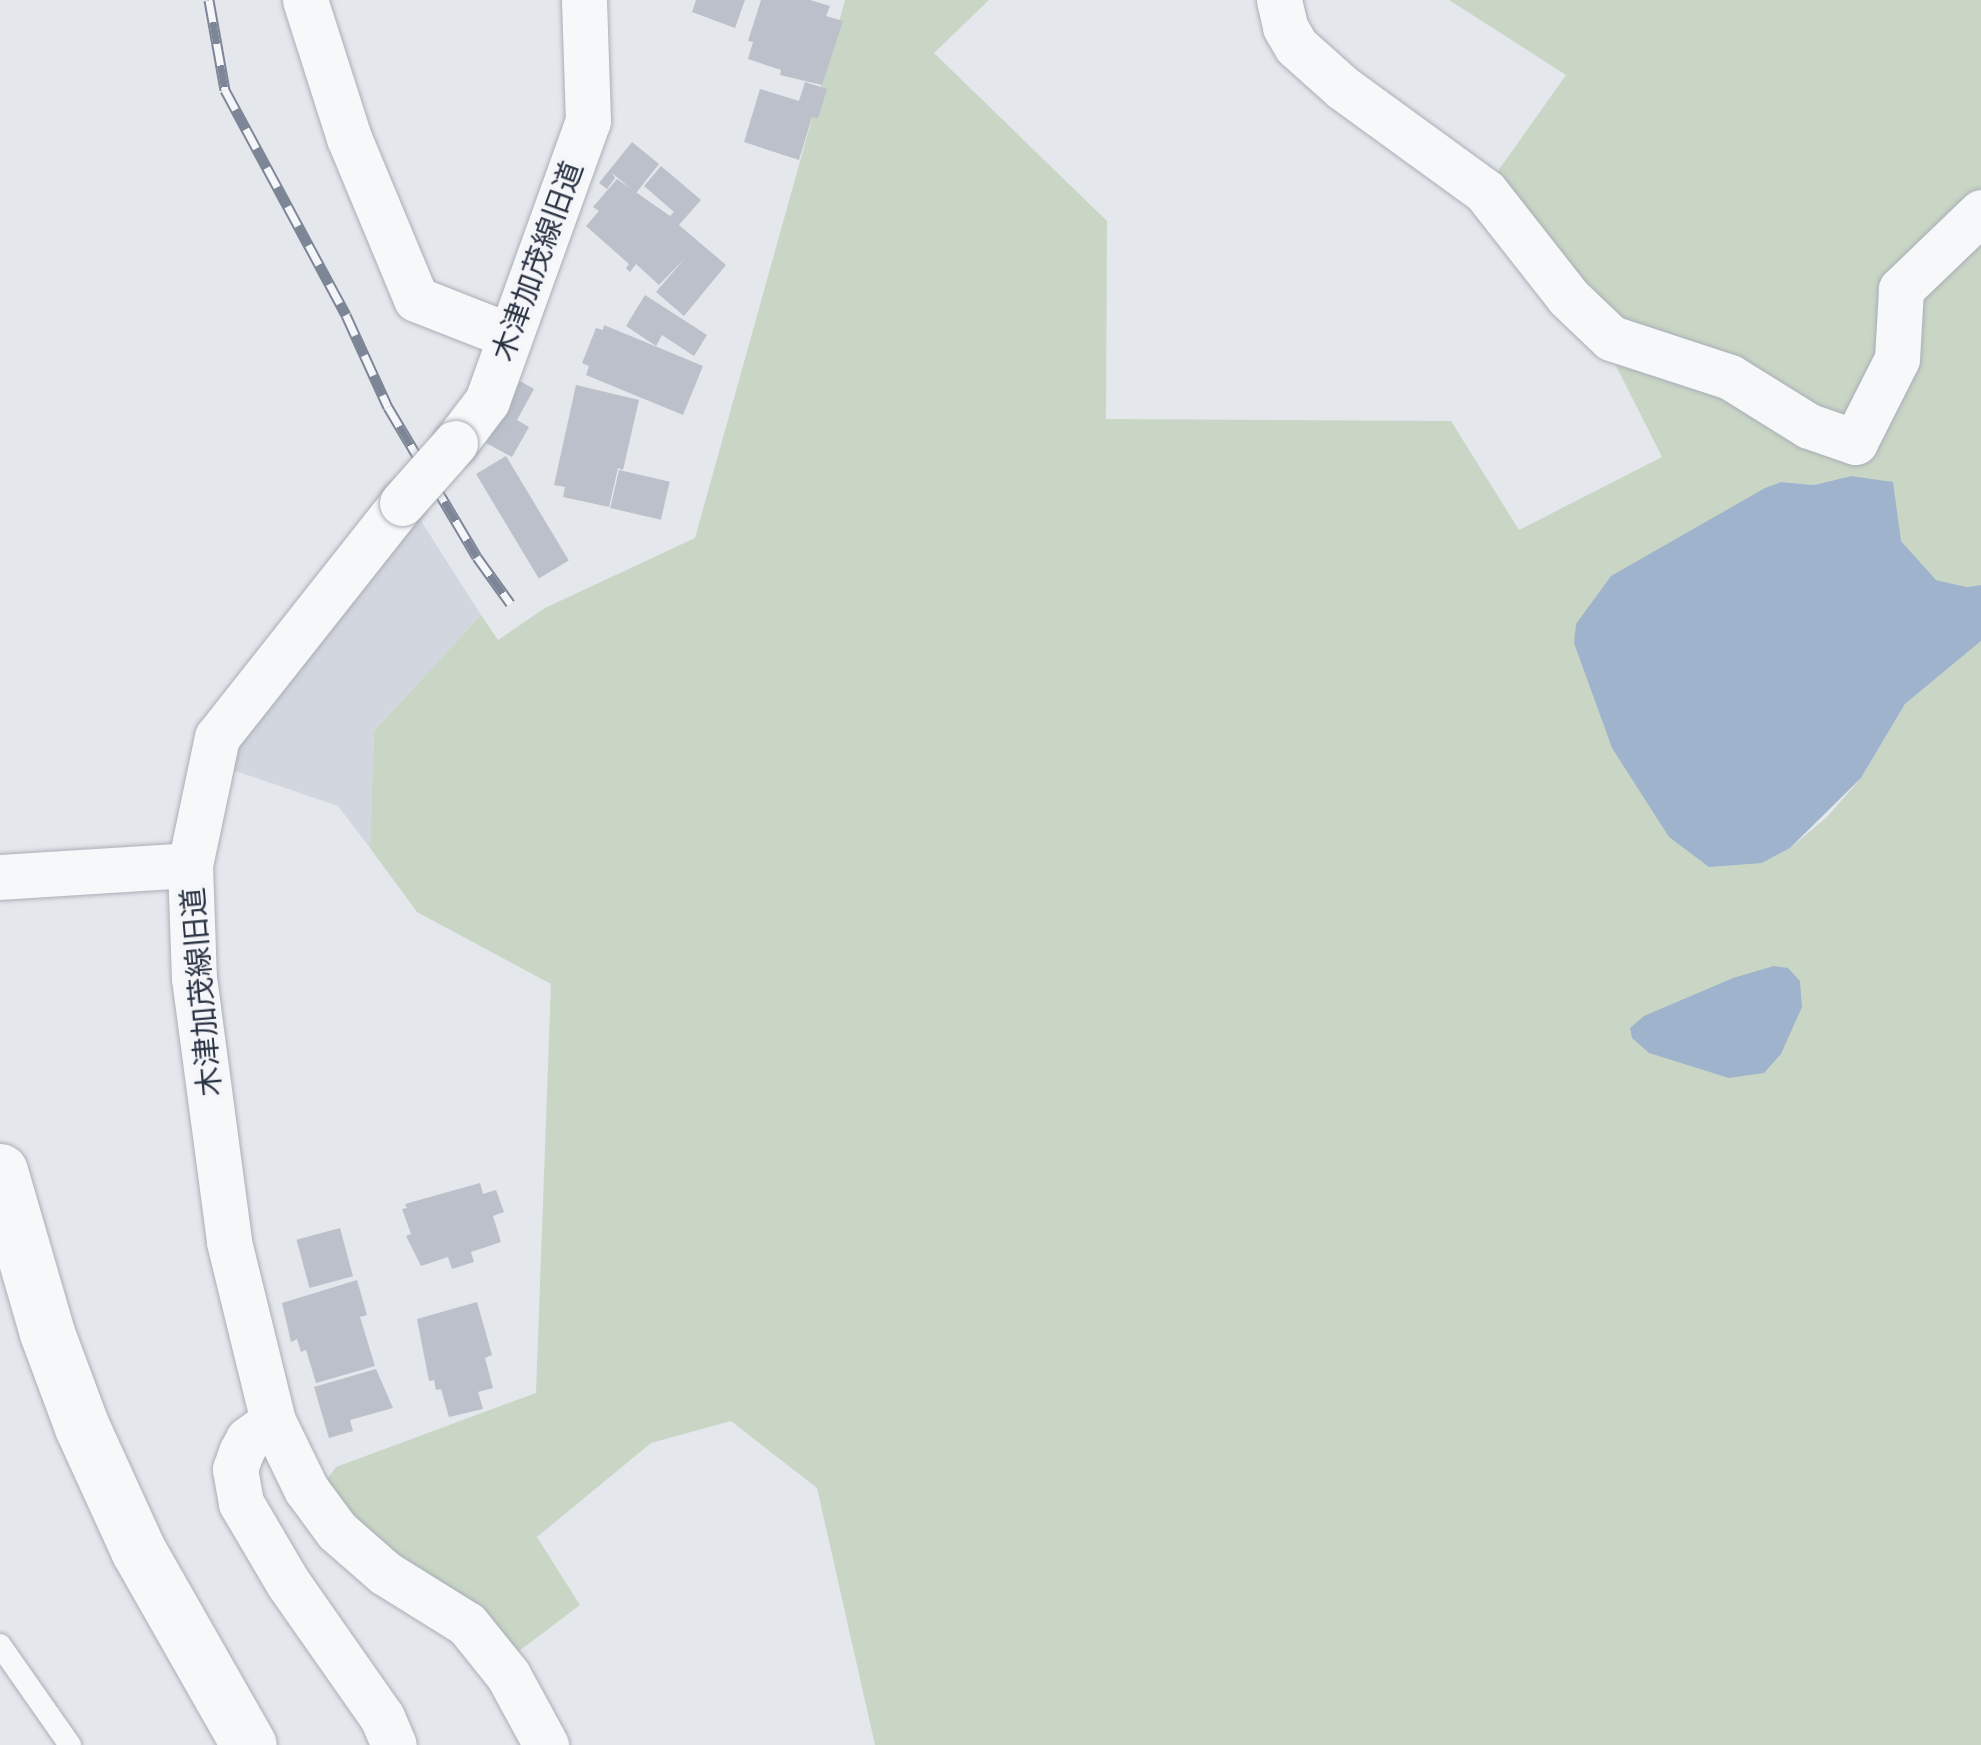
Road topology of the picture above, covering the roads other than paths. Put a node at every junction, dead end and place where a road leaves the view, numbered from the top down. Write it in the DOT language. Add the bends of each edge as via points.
graph roads {
  1 [pos="305,0"];
  2 [pos="584,0"];
  3 [pos="1279,0"];
  4 [pos="1981,212"];
  5 [pos="508,335"];
  6 [pos="190,865"];
  7 [pos="0,876"];
  8 [pos="0,1171"];
  9 [pos="273,1420"];
  10 [pos="0,1645"];
  11 [pos="70,1745"];
  12 [pos="249,1745"];
  13 [pos="394,1745"];
  14 [pos="546,1745"];
  1 -- 5 [label="street" via="349,138 416,299"];
  2 -- 5 [label="street, 木津加茂線旧道" via="588,121"];
  3 -- 4 [label="street" via="1296,46 1485,191 1568,296 1611,338 1730,377 1809,426 1855,442 1897,359 1901,289"];
  5 -- 6 [label="street, 木津加茂線旧道, bridge" via="487,401 217,737"];
  6 -- 7 [label="street"];
  6 -- 9 [label="street, 木津加茂線旧道" via="194,978 229,1242"];
  8 -- 12 [label="street" via="82,1427 138,1550"];
  9 -- 13 [label="street" via="240,1452 235,1469 241,1503"];
  9 -- 14 [label="street, 木津加茂線旧道" via="306,1489 337,1531 386,1573 468,1624 508,1675"];
  10 -- 11 [label="lane"];
}
